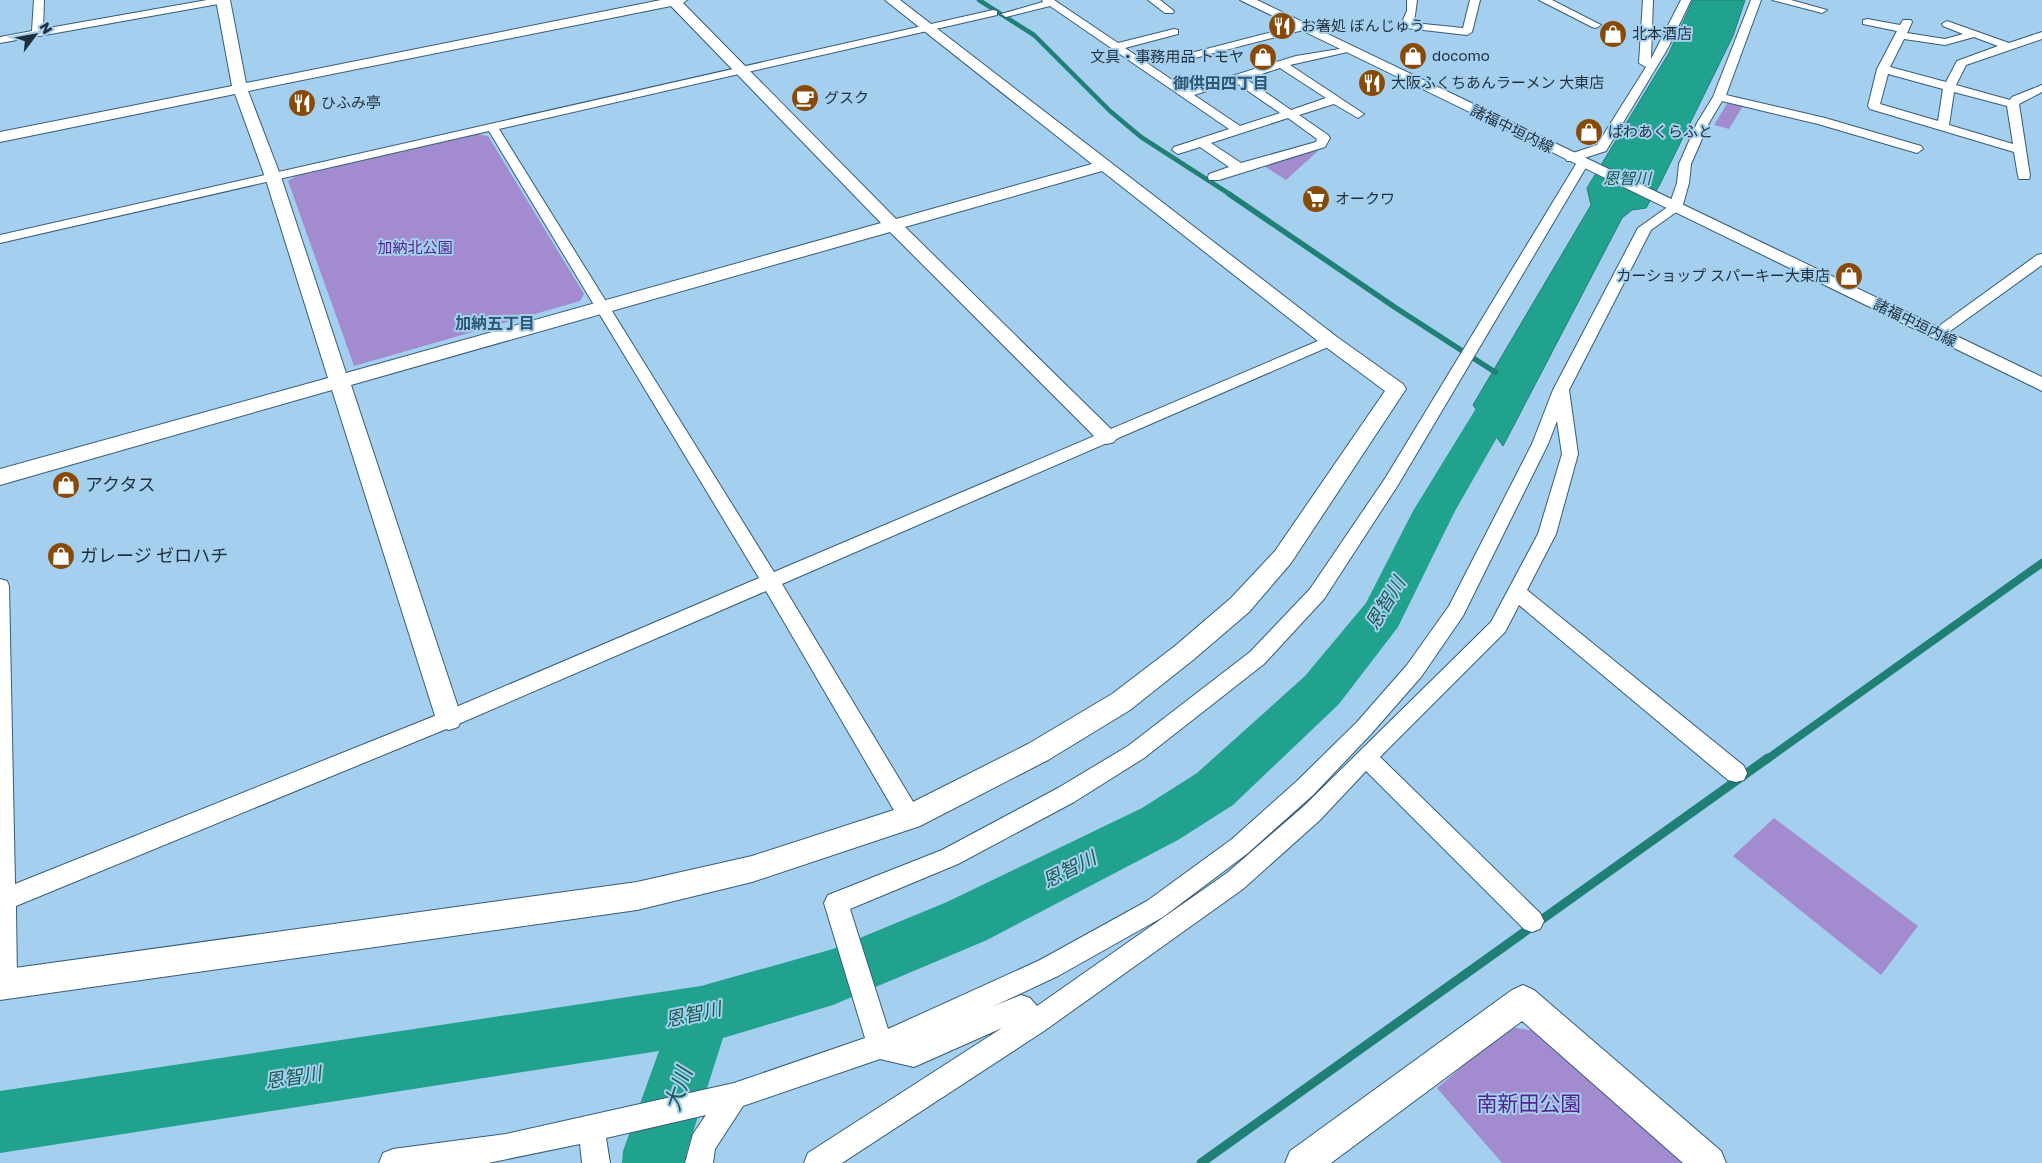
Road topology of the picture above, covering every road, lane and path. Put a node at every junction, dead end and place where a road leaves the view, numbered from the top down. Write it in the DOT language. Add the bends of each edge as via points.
graph roads {
  1 [pos="39,0"];
  2 [pos="223,0"];
  3 [pos="642,0"];
  4 [pos="676,0"];
  5 [pos="892,0"];
  6 [pos="1153,0"];
  7 [pos="1247,0"];
  8 [pos="1412,0"];
  9 [pos="1475,0"];
  10 [pos="1544,0"];
  11 [pos="1648,0"];
  12 [pos="1686,0"];
  13 [pos="1756,0"];
  14 [pos="1777,0"];
  15 [pos="1049,1"];
  16 [pos="1824,10"];
  17 [pos="1169,11"];
  18 [pos="993,13"];
  19 [pos="1006,14"];
  20 [pos="1867,22"];
  21 [pos="1946,24"];
  22 [pos="1596,25"];
  23 [pos="1303,27"];
  24 [pos="930,29"];
  25 [pos="1903,29"];
  26 [pos="1174,32"];
  27 [pos="37,33"];
  28 [pos="1974,34"];
  29 [pos="2042,35"];
  30 [pos="0,40"];
  31 [pos="2010,47"];
  32 [pos="1117,48"];
  33 [pos="1348,49"];
  34 [pos="1191,56"];
  35 [pos="1281,64"];
  36 [pos="1652,65"];
  37 [pos="1883,69"];
  38 [pos="742,70"];
  39 [pos="1237,78"];
  40 [pos="239,85"];
  41 [pos="1949,86"];
  42 [pos="2040,90"];
  43 [pos="1186,94"];
  44 [pos="1719,97"];
  45 [pos="1336,99"];
  46 [pos="2014,104"];
  47 [pos="1288,113"];
  48 [pos="1358,114"];
  49 [pos="492,127"];
  50 [pos="0,128"];
  51 [pos="1943,128"];
  52 [pos="1238,130"];
  53 [pos="0,138"];
  54 [pos="1201,142"];
  55 [pos="1917,149"];
  56 [pos="1178,150"];
  57 [pos="2020,150"];
  58 [pos="1581,163"];
  59 [pos="1106,165"];
  60 [pos="1239,168"];
  61 [pos="2024,176"];
  62 [pos="273,177"];
  63 [pos="1214,177"];
  64 [pos="1674,208"];
  65 [pos="893,225"];
  66 [pos="0,239"];
  67 [pos="2042,258"];
  68 [pos="602,306"];
  69 [pos="1937,334"];
  70 [pos="1330,341"];
  71 [pos="340,381"];
  72 [pos="2042,385"];
  73 [pos="1561,390"];
  74 [pos="1107,436"];
  75 [pos="0,477"];
  76 [pos="770,581"];
  77 [pos="0,586"];
  78 [pos="1516,592"];
  79 [pos="449,720"];
  80 [pos="1366,757"];
  81 [pos="1736,773"];
  82 [pos="910,817"];
  83 [pos="3,900"];
  84 [pos="1532,921"];
  85 [pos="2,985"];
  86 [pos="1035,1022"];
  87 [pos="880,1046"];
  88 [pos="734,1096"];
  89 [pos="591,1129"];
  90 [pos="393,1163"];
  91 [pos="596,1163"];
  92 [pos="699,1163"];
  93 [pos="818,1163"];
  94 [pos="1302,1163"];
  95 [pos="1709,1163"];
  1 -- 27 [label="street"];
  2 -- 27 [label="street"];
  2 -- 40 [label="street"];
  3 -- 40 [label="street"];
  4 -- 38 [label="street"];
  4 -- 40 [label="street"];
  5 -- 24 [label="street"];
  6 -- 17 [label="street"];
  7 -- 23 [label="street, 諸福中垣内線"];
  8 -- 9 [label="street" via="1410,26 1467,32"];
  10 -- 22 [label="street"];
  11 -- 36 [label="street" via="1645,62"];
  12 -- 36 [label="street"];
  13 -- 44 [label="street"];
  14 -- 16 [label="street"];
  15 -- 19 [label="street"];
  15 -- 32 [label="street"];
  18 -- 24 [label="street"];
  20 -- 25 [label="street"];
  21 -- 28 [label="street"];
  23 -- 33 [label="street, 諸福中垣内線"];
  23 -- 34 [label="street"];
  24 -- 38 [label="street"];
  24 -- 59 [label="street"];
  25 -- 28 [label="street" via="1945,42"];
  25 -- 37 [label="street"];
  26 -- 32 [label="street"];
  27 -- 30 [label="street"];
  28 -- 31 [label="street"];
  29 -- 31 [label="street"];
  31 -- 41 [label="street" via="1961,63"];
  32 -- 43 [label="street"];
  33 -- 35 [label="street"];
  33 -- 58 [label="street, 諸福中垣内線"];
  35 -- 39 [label="street"];
  35 -- 45 [label="street"];
  36 -- 58 [label="street" via="1602,148"];
  37 -- 41 [label="street"];
  37 -- 51 [label="street" via="1874,106"];
  38 -- 49 [label="street"];
  38 -- 65 [label="street"];
  39 -- 43 [label="street"];
  39 -- 47 [label="street"];
  40 -- 50 [label="street"];
  40 -- 53 [label="street"];
  40 -- 62 [label="street"];
  41 -- 46 [label="street"];
  41 -- 51 [label="street"];
  42 -- 46 [label="street" via="2016,99"];
  43 -- 52 [label="street"];
  44 -- 55 [label="street" via="1821,121"];
  44 -- 64 [label="street" via="1703,123 1685,164 1684,183"];
  45 -- 47 [label="street"];
  45 -- 48 [label="street"];
  46 -- 57 [label="street"];
  47 -- 52 [label="street"];
  47 -- 60 [label="street" via="1324,138 1321,144"];
  49 -- 62 [label="street"];
  49 -- 68 [label="street"];
  51 -- 57 [label="street"];
  52 -- 54 [label="street"];
  54 -- 56 [label="street"];
  54 -- 60 [label="street"];
  57 -- 61 [label="street"];
  58 -- 64 [label="street, 諸福中垣内線"];
  58 -- 87 [label="street" via="1392,481 1317,594 1257,658 1136,752 1066,795 950,857 836,903"];
  59 -- 65 [label="street"];
  59 -- 70 [label="street"];
  60 -- 63 [label="street"];
  62 -- 66 [label="street"];
  62 -- 71 [label="street"];
  64 -- 69 [label="street, 諸福中垣内線"];
  64 -- 73 [label="street" via="1645,228"];
  65 -- 68 [label="street"];
  65 -- 74 [label="street"];
  67 -- 69 [label="street"];
  68 -- 71 [label="street"];
  68 -- 76 [label="street"];
  69 -- 72 [label="street, 諸福中垣内線"];
  70 -- 74 [label="street"];
  70 -- 82 [label="street" via="1396,389 1282,557 1246,598 1122,702 1038,752"];
  71 -- 75 [label="street"];
  71 -- 79 [label="street"];
  73 -- 78 [label="street" via="1570,454 1547,534"];
  73 -- 87 [label="street" via="1540,444 1456,611 1414,671 1305,788 1240,846 1155,909 1049,968"];
  74 -- 76 [label="street"];
  76 -- 79 [label="street"];
  76 -- 82 [label="street"];
  77 -- 83 [label="street"];
  78 -- 80 [label="street" via="1498,626"];
  78 -- 81 [label="street"];
  79 -- 83 [label="street"];
  80 -- 84 [label="street"];
  80 -- 86 [label="street" via="1312,813 1235,881"];
  82 -- 85 [label="street" via="752,869 637,896"];
  83 -- 85 [label="street"];
  86 -- 87 [label="street" via="1021,1007 914,1054"];
  86 -- 93 [label="street"];
  87 -- 88 [label="street"];
  88 -- 89 [label="street"];
  88 -- 92 [label="street" via="703,1144"];
  89 -- 90 [label="street" via="506,1147"];
  89 -- 91 [label="street"];
  94 -- 95 [label="street" via="1523,1001"];
}
